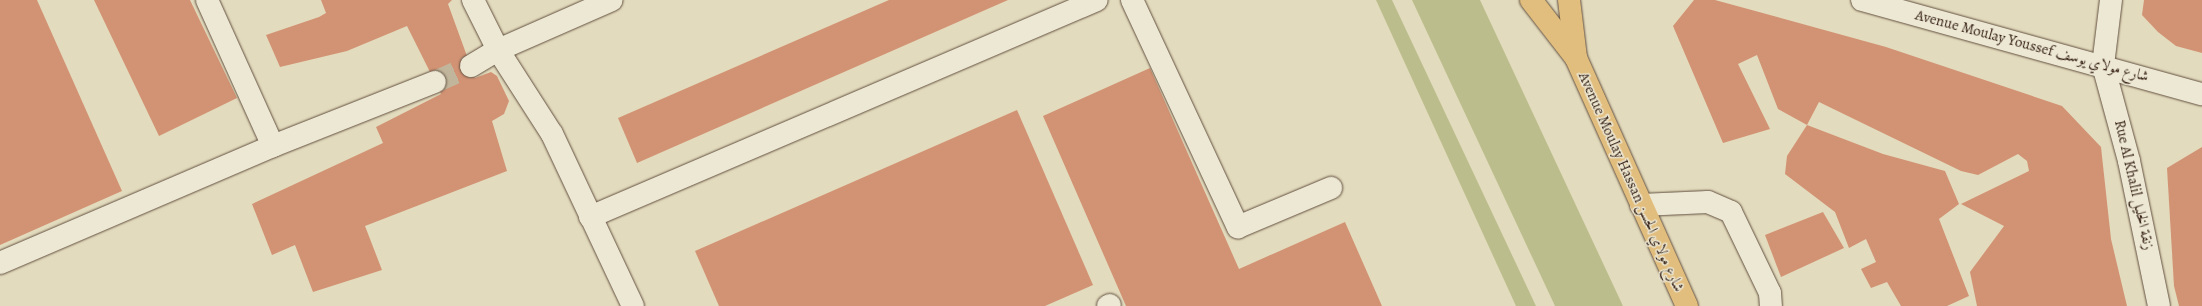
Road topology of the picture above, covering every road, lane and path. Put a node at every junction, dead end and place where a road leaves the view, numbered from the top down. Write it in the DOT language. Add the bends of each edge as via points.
graph roads {
  1 [pos="207,0"];
  2 [pos="473,0"];
  3 [pos="612,0"];
  4 [pos="1098,0"];
  5 [pos="1132,0"];
  6 [pos="1531,0"];
  7 [pos="1569,0"];
  8 [pos="1862,0"];
  9 [pos="2111,0"];
  10 [pos="498,50"];
  11 [pos="1576,58"];
  12 [pos="2103,65"];
  13 [pos="471,66"];
  14 [pos="435,82"];
  15 [pos="2202,94"];
  16 [pos="273,146"];
  17 [pos="1331,188"];
  18 [pos="1641,205"];
  19 [pos="590,217"];
  20 [pos="0,263"];
  21 [pos="632,306"];
  22 [pos="1687,306"];
  23 [pos="1771,306"];
  24 [pos="2159,306"];
  1 -- 16 [label="street"];
  2 -- 10 [label="street"];
  3 -- 10 [label="street"];
  4 -- 19 [label="street"];
  5 -- 17 [label="street" via="1238,227"];
  6 -- 11 [label="main road, Avenue Moulay Hassan شارع مولاي الحسن"];
  7 -- 11 [label="main road, Avenue Moulay Hassan شارع مولاي الحسن"];
  8 -- 12 [label="street, Avenue Moulay Youssef شارع مولاي يوسف"];
  9 -- 12 [label="street"];
  10 -- 13 [label="street"];
  10 -- 19 [label="street" via="552,134"];
  11 -- 18 [label="main road, Avenue Moulay Hassan شارع مولاي الحسن"];
  12 -- 15 [label="street, Avenue Moulay Youssef شارع مولاي يوسف"];
  12 -- 24 [label="street, Rue Al Khalil زنقة الخليل" via="2129,160"];
  14 -- 16 [label="street"];
  16 -- 20 [label="street"];
  18 -- 22 [label="main road, Avenue Moulay Hassan شارع مولاي الحسن"];
  18 -- 23 [label="street" via="1708,202 1731,212 1770,293"];
  19 -- 21 [label="street"];
}
